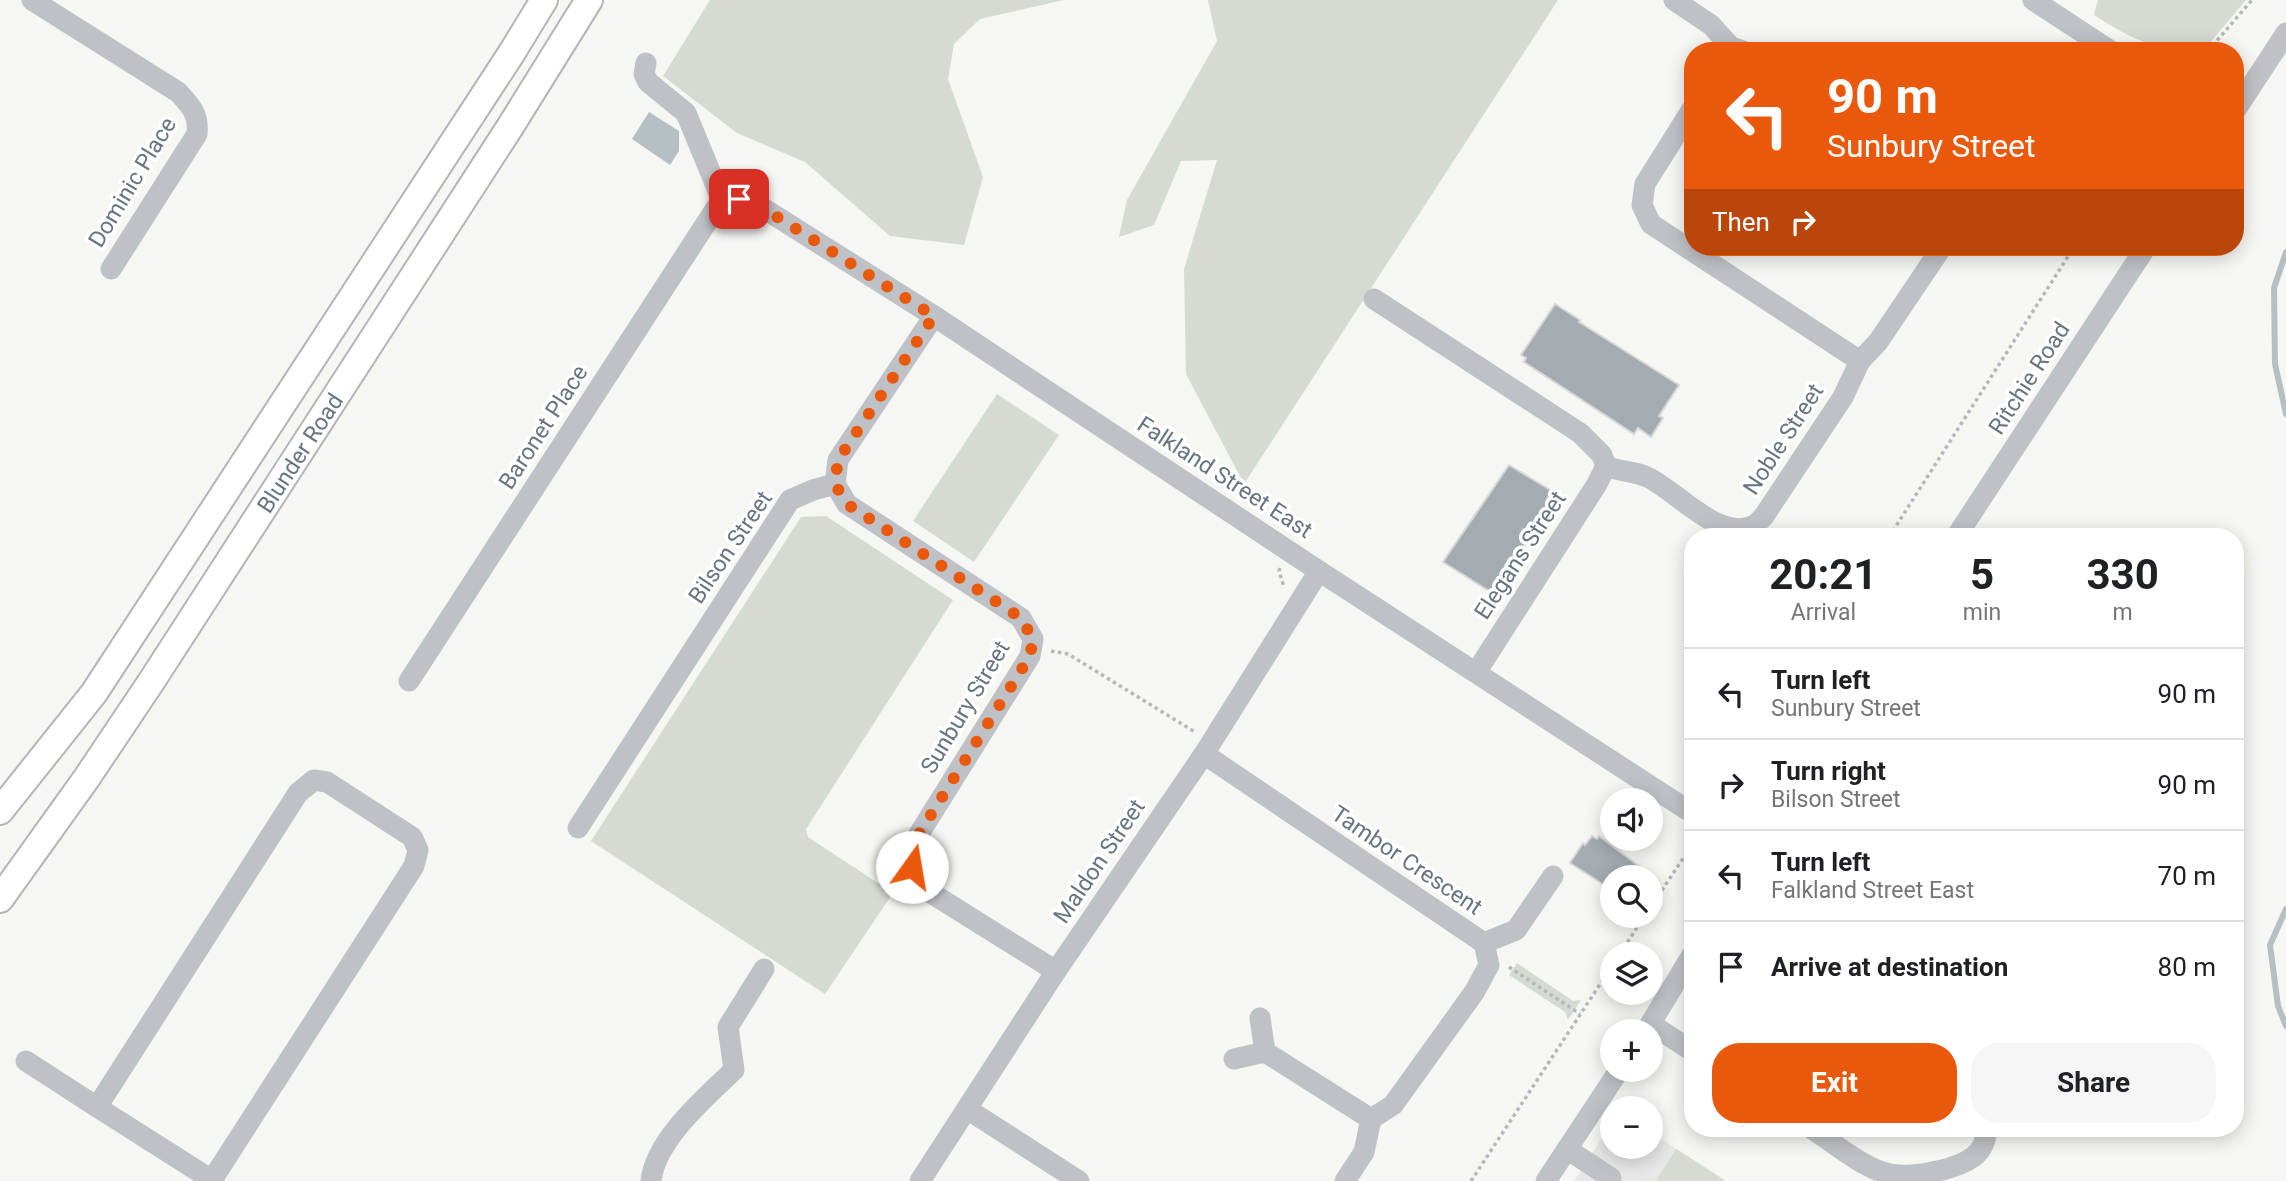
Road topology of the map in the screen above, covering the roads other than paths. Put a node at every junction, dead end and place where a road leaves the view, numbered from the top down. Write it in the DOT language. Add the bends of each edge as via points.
graph roads {
  1 [pos="32,0"];
  2 [pos="544,0"];
  3 [pos="589,0"];
  4 [pos="1674,0"];
  5 [pos="2033,0"];
  6 [pos="2286,33"];
  7 [pos="1727,42"];
  8 [pos="2078,42"];
  9 [pos="646,63"];
  10 [pos="2244,97"];
  11 [pos="1684,122"];
  12 [pos="723,203"];
  13 [pos="1684,246"];
  14 [pos="1700,256"];
  15 [pos="1936,256"];
  16 [pos="2140,256"];
  17 [pos="111,269"];
  18 [pos="1374,299"];
  19 [pos="934,316"];
  20 [pos="1860,361"];
  21 [pos="1606,466"];
  22 [pos="835,484"];
  23 [pos="1962,528"];
  24 [pos="1319,571"];
  25 [pos="1477,671"];
  26 [pos="409,681"];
  27 [pos="1202,745"];
  28 [pos="1684,808"];
  29 [pos="0,811"];
  30 [pos="579,828"];
  31 [pos="1553,876"];
  32 [pos="0,898"];
  33 [pos="1483,943"];
  34 [pos="1684,968"];
  35 [pos="764,969"];
  36 [pos="1056,971"];
  37 [pos="1261,1018"];
  38 [pos="1653,1019"];
  39 [pos="1663,1035"];
  40 [pos="1684,1047"];
  41 [pos="1265,1052"];
  42 [pos="1234,1059"];
  43 [pos="26,1061"];
  44 [pos="1611,1082"];
  45 [pos="97,1107"];
  46 [pos="967,1109"];
  47 [pos="1370,1119"];
  48 [pos="1825,1137"];
  49 [pos="1986,1137"];
  50 [pos="1567,1149"];
  51 [pos="212,1181"];
  52 [pos="651,1181"];
  53 [pos="920,1181"];
  54 [pos="1079,1181"];
  55 [pos="1345,1181"];
  56 [pos="1546,1181"];
  57 [pos="1609,1181"];
  1 -- 17 [label="street, Dominic Place" via="178,92 198,119 197,134"];
  2 -- 29 [label="main road, Blunder Road" via="94,693"];
  3 -- 32 [label="main road, Blunder Road" via="151,682"];
  4 -- 7 [label="street" via="1711,25"];
  5 -- 8 [label="street"];
  6 -- 10 [label="street"];
  9 -- 12 [label="street" via="648,82 686,113"];
  11 -- 13 [label="street" via="1645,184 1642,205 1651,224"];
  12 -- 19 [label="street, Falkland Street East" via="739,199 755,203"];
  12 -- 26 [label="street, Baronet Place"];
  14 -- 20 [label="street"];
  15 -- 20 [label="street, Noble Street"];
  16 -- 23 [label="street, Ritchie Road"];
  18 -- 21 [label="street" via="1580,433 1602,455"];
  19 -- 22 [label="street" via="838,460"];
  19 -- 24 [label="street, Falkland Street East"];
  20 -- 21 [label="street, Noble Street" via="1843,397 1764,516 1752,526 1728,528 1647,477"];
  21 -- 25 [label="street, Elegans Street"];
  22 -- 30 [label="street, Bilson Street" via="790,500"];
  22 -- 36 [label="street, Sunbury Street" via="847,504 1021,618 1033,639 1030,656 919,834 911,851 912,867 931,893"];
  24 -- 25 [label="street, Falkland Street East"];
  24 -- 27 [label="street, Maldon Street"];
  25 -- 28 [label="street, Falkland Street East"];
  27 -- 33 [label="street, Tambor Crescent"];
  27 -- 36 [label="street, Maldon Street"];
  31 -- 33 [label="street" via="1516,930"];
  33 -- 47 [label="street, Tambor Crescent" via="1489,965 1475,991 1393,1105"];
  34 -- 38 [label="street"];
  35 -- 52 [label="street" via="728,1027 734,1070 686,1115 654,1165"];
  36 -- 46 [label="street, Maldon Street"];
  37 -- 41 [label="street"];
  39 -- 40 [label="street"];
  41 -- 42 [label="street"];
  41 -- 47 [label="street"];
  43 -- 45 [label="street"];
  44 -- 50 [label="street"];
  45 -- 51 [label="street"];
  45 -- 51 [label="street" via="298,793 314,780 327,782 412,837 418,850 414,866"];
  46 -- 53 [label="street, Maldon Street"];
  46 -- 54 [label="street"];
  47 -- 55 [label="street" via="1364,1152"];
  48 -- 49 [label="street" via="1882,1172 1911,1176 1959,1165 1974,1157"];
  50 -- 56 [label="street"];
  50 -- 57 [label="street" via="1611,1178"];
}
